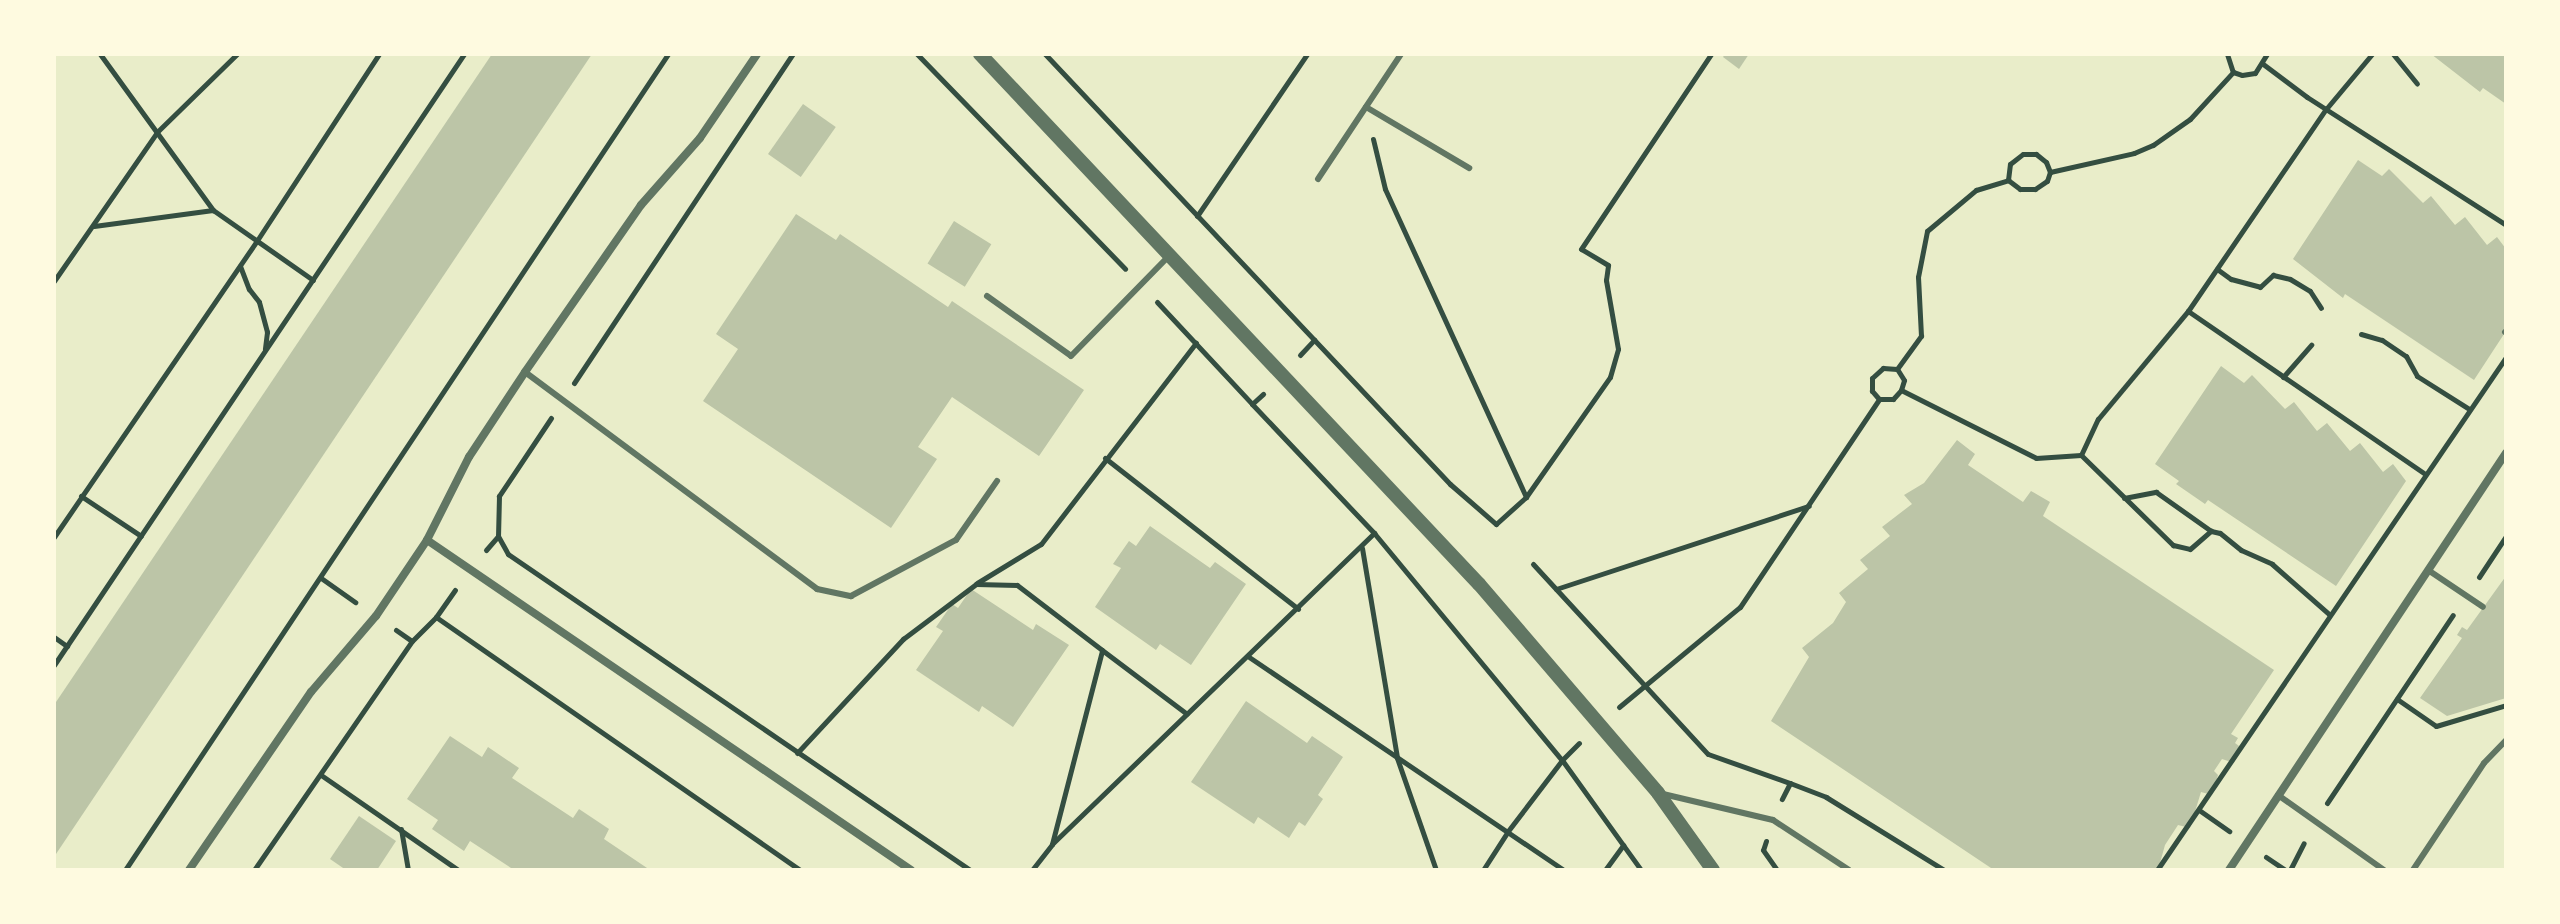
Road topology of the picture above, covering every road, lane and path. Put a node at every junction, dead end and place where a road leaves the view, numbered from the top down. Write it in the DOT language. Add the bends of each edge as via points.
graph roads {
  1 [pos="100,54"];
  2 [pos="237,54"];
  3 [pos="379,54"];
  4 [pos="464,54"];
  5 [pos="668,54"];
  6 [pos="757,54"];
  7 [pos="917,54"];
  8 [pos="980,54"];
  9 [pos="1045,54"];
  10 [pos="1307,54"];
  11 [pos="1401,54"];
  12 [pos="1711,54"];
  13 [pos="2227,54"];
  14 [pos="2267,54"];
  15 [pos="2372,54"];
  16 [pos="2393,54"];
  17 [pos="2263,64"];
  18 [pos="2233,72"];
  19 [pos="2417,84"];
  20 [pos="1366,107"];
  21 [pos="2326,109"];
  22 [pos="157,132"];
  23 [pos="1469,168"];
  24 [pos="2050,172"];
  25 [pos="1318,179"];
  26 [pos="2008,180"];
  27 [pos="213,210"];
  28 [pos="1197,216"];
  29 [pos="2506,225"];
  30 [pos="93,226"];
  31 [pos="256,242"];
  32 [pos="1170,255"];
  33 [pos="240,266"];
  34 [pos="2217,269"];
  35 [pos="313,280"];
  36 [pos="54,281"];
  37 [pos="1141,286"];
  38 [pos="987,296"];
  39 [pos="2321,308"];
  40 [pos="2188,311"];
  41 [pos="2361,334"];
  42 [pos="1314,340"];
  43 [pos="1196,343"];
  44 [pos="2311,345"];
  45 [pos="265,350"];
  46 [pos="2506,357"];
  47 [pos="1897,369"];
  48 [pos="525,372"];
  49 [pos="1283,374"];
  50 [pos="2283,377"];
  51 [pos="1901,390"];
  52 [pos="1879,399"];
  53 [pos="1252,404"];
  54 [pos="2469,409"];
  55 [pos="2506,453"];
  56 [pos="2081,455"];
  57 [pos="1105,458"];
  58 [pos="2424,473"];
  59 [pos="997,481"];
  60 [pos="81,496"];
  61 [pos="1526,497"];
  62 [pos="2123,498"];
  63 [pos="1809,506"];
  64 [pos="2211,531"];
  65 [pos="1374,533"];
  66 [pos="141,536"];
  67 [pos="2506,536"];
  68 [pos="54,537"];
  69 [pos="427,540"];
  70 [pos="1362,548"];
  71 [pos="1533,564"];
  72 [pos="2428,570"];
  73 [pos="321,578"];
  74 [pos="976,584"];
  75 [pos="1556,589"];
  76 [pos="2466,596"];
  77 [pos="362,607"];
  78 [pos="2483,607"];
  79 [pos="1298,609"];
  80 [pos="2330,615"];
  81 [pos="391,626"];
  82 [pos="54,637"];
  83 [pos="412,641"];
  84 [pos="67,646"];
  85 [pos="1102,650"];
  86 [pos="1249,657"];
  87 [pos="54,665"];
  88 [pos="1643,686"];
  89 [pos="2397,699"];
  90 [pos="2506,705"];
  91 [pos="1187,714"];
  92 [pos="1598,724"];
  93 [pos="2506,740"];
  94 [pos="797,753"];
  95 [pos="1397,758"];
  96 [pos="1562,760"];
  97 [pos="321,775"];
  98 [pos="1790,783"];
  99 [pos="1658,793"];
  100 [pos="2278,795"];
  101 [pos="2199,810"];
  102 [pos="1773,820"];
  103 [pos="2316,820"];
  104 [pos="401,829"];
  105 [pos="1508,831"];
  106 [pos="2238,837"];
  107 [pos="1052,844"];
  108 [pos="1623,845"];
  109 [pos="125,870"];
  110 [pos="189,870"];
  111 [pos="254,870"];
  112 [pos="408,870"];
  113 [pos="458,870"];
  114 [pos="800,870"];
  115 [pos="911,870"];
  116 [pos="1032,870"];
  117 [pos="1436,870"];
  118 [pos="1483,870"];
  119 [pos="1564,870"];
  120 [pos="1605,870"];
  121 [pos="1641,870"];
  122 [pos="1713,870"];
  123 [pos="1777,870"];
  124 [pos="1849,870"];
  125 [pos="1944,870"];
  126 [pos="2157,870"];
  127 [pos="2229,870"];
  128 [pos="2290,870"];
  129 [pos="2384,870"];
  130 [pos="2413,870"];
  1 -- 22 [label="path"];
  2 -- 22 [label="path"];
  3 -- 31 [label="path"];
  4 -- 35 [label="path"];
  5 -- 73 [label="path"];
  6 -- 48 [label="street" via="700,138 641,205"];
  7 -- 37 [label="path"];
  8 -- 32 [label="street"];
  9 -- 28 [label="path"];
  10 -- 28 [label="path"];
  11 -- 20 [label="lane"];
  12 -- 61 [label="path" via="1581,249 1608,265 1618,349 1610,377"];
  13 -- 18 [label="path"];
  14 -- 17 [label="path"];
  15 -- 21 [label="path"];
  16 -- 19 [label="path"];
  17 -- 18 [label="path" via="2255,73"];
  17 -- 21 [label="path"];
  18 -- 24 [label="path" via="2190,119 2161,140 2134,153"];
  20 -- 23 [label="lane"];
  20 -- 25 [label="lane"];
  20 -- 61 [label="path" via="1385,189"];
  21 -- 29 [label="path"];
  21 -- 34 [label="path"];
  22 -- 27 [label="path"];
  22 -- 30 [label="path"];
  24 -- 26 [label="path" via="2035,189 2020,189"];
  24 -- 26 [label="path" via="2036,154 2023,154 2010,164"];
  26 -- 47 [label="path" via="1976,190 1927,231 1918,277 1921,336"];
  27 -- 30 [label="path"];
  27 -- 31 [label="path"];
  28 -- 42 [label="path"];
  30 -- 36 [label="path"];
  31 -- 33 [label="path"];
  31 -- 35 [label="path"];
  32 -- 37 [label="lane"];
  32 -- 49 [label="street"];
  33 -- 45 [label="path" via="259,302 267,332"];
  33 -- 60 [label="path"];
  34 -- 39 [label="path" via="2260,287 2273,275 2290,279 2310,291"];
  34 -- 40 [label="path"];
  35 -- 45 [label="path"];
  37 -- 38 [label="lane" via="1071,356"];
  37 -- 43 [label="path"];
  40 -- 50 [label="path"];
  40 -- 56 [label="path" via="2098,419"];
  41 -- 54 [label="path" via="2406,356 2417,376"];
  42 -- 49 [label="path"];
  42 -- 61 [label="path" via="1450,484 1496,524"];
  43 -- 53 [label="path"];
  43 -- 57 [label="path"];
  44 -- 50 [label="path"];
  45 -- 66 [label="path"];
  46 -- 54 [label="path"];
  47 -- 51 [label="path" via="1904,380"];
  47 -- 52 [label="path" via="1883,368 1872,378 1872,391"];
  48 -- 59 [label="lane" via="817,589 851,596 956,540"];
  48 -- 69 [label="street" via="469,457"];
  49 -- 53 [label="path"];
  49 -- 92 [label="street" via="1479,584"];
  50 -- 58 [label="path"];
  51 -- 52 [label="path" via="1893,399"];
  51 -- 56 [label="path" via="2036,458"];
  52 -- 63 [label="path"];
  53 -- 65 [label="path"];
  54 -- 58 [label="path"];
  55 -- 72 [label="street"];
  56 -- 62 [label="path"];
  57 -- 74 [label="path" via="1041,544"];
  57 -- 79 [label="path"];
  58 -- 80 [label="path"];
  60 -- 66 [label="path"];
  60 -- 68 [label="path"];
  62 -- 64 [label="path" via="2156,492"];
  62 -- 64 [label="path" via="2173,545 2190,549"];
  63 -- 75 [label="path"];
  63 -- 88 [label="path" via="1740,607"];
  64 -- 80 [label="path" via="2272,564"];
  65 -- 70 [label="path"];
  65 -- 96 [label="path"];
  66 -- 84 [label="path"];
  67 -- 76 [label="path"];
  69 -- 110 [label="street" via="376,616 311,692"];
  69 -- 115 [label="street"];
  70 -- 79 [label="path"];
  70 -- 95 [label="path"];
  71 -- 75 [label="path"];
  72 -- 76 [label="lane"];
  72 -- 100 [label="street"];
  73 -- 77 [label="path"];
  73 -- 109 [label="path"];
  74 -- 85 [label="path" via="1017,585"];
  74 -- 94 [label="path" via="903,639"];
  75 -- 88 [label="path"];
  76 -- 78 [label="lane"];
  76 -- 89 [label="path"];
  79 -- 86 [label="path"];
  80 -- 101 [label="path"];
  81 -- 83 [label="path"];
  82 -- 84 [label="path"];
  83 -- 97 [label="path"];
  83 -- 114 [label="path" via="436,617"];
  84 -- 87 [label="path"];
  85 -- 91 [label="path"];
  85 -- 107 [label="path"];
  86 -- 91 [label="path"];
  86 -- 95 [label="path"];
  88 -- 92 [label="path"];
  88 -- 98 [label="path" via="1708,754"];
  89 -- 90 [label="path" via="2436,726"];
  89 -- 103 [label="path"];
  91 -- 107 [label="path"];
  92 -- 96 [label="path"];
  92 -- 99 [label="street"];
  93 -- 130 [label="lane" via="2484,763"];
  95 -- 105 [label="path"];
  95 -- 117 [label="path"];
  96 -- 105 [label="path"];
  96 -- 108 [label="path"];
  97 -- 104 [label="path"];
  97 -- 111 [label="path"];
  98 -- 102 [label="path"];
  98 -- 125 [label="path" via="1826,797"];
  99 -- 102 [label="lane"];
  99 -- 122 [label="street"];
  100 -- 103 [label="lane"];
  100 -- 127 [label="street"];
  101 -- 106 [label="path"];
  101 -- 126 [label="path"];
  102 -- 123 [label="path" via="1763,850"];
  102 -- 124 [label="lane"];
  103 -- 128 [label="path"];
  103 -- 129 [label="lane"];
  104 -- 112 [label="path"];
  104 -- 113 [label="path"];
  105 -- 118 [label="path"];
  105 -- 119 [label="path"];
  107 -- 116 [label="path"];
  108 -- 120 [label="path"];
  108 -- 121 [label="path"];
}
